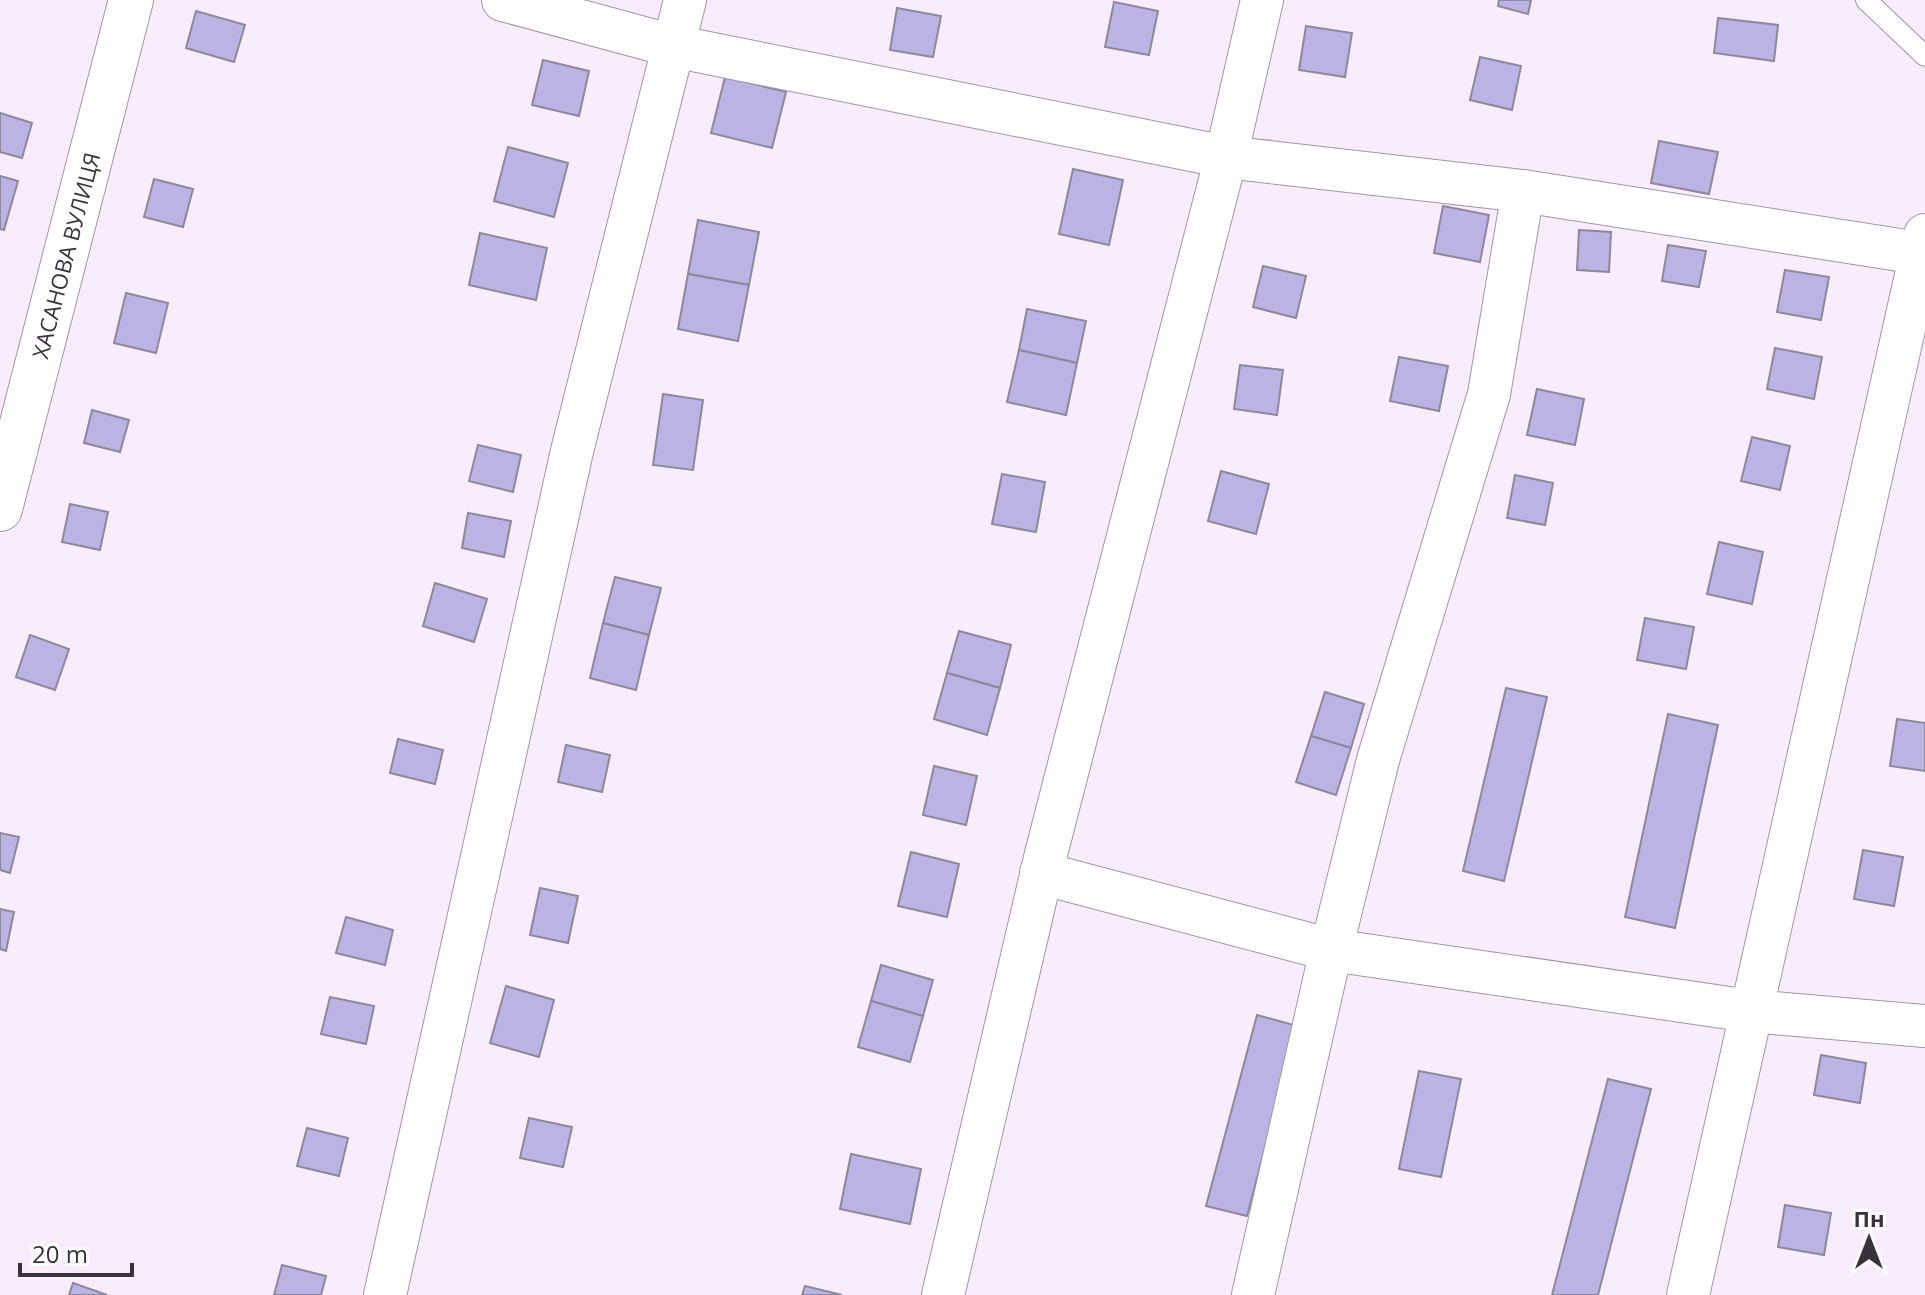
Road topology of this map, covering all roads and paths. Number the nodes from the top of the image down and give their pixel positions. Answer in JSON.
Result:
{"nodes":[{"id":1,"x":131,"y":0,"type":"edge"},
{"id":2,"x":503,"y":0,"type":"edge"},
{"id":3,"x":685,"y":0,"type":"edge"},
{"id":4,"x":1262,"y":0,"type":"edge"},
{"id":5,"x":1866,"y":0,"type":"edge"},
{"id":6,"x":673,"y":46,"type":"junction"},
{"id":7,"x":1925,"y":56,"type":"edge"},
{"id":8,"x":1226,"y":157,"type":"junction"},
{"id":9,"x":1523,"y":191,"type":"junction"},
{"id":10,"x":1924,"y":248,"type":"edge"},
{"id":11,"x":0,"y":509,"type":"edge"},
{"id":12,"x":1041,"y":873,"type":"junction"},
{"id":13,"x":1331,"y":950,"type":"junction"},
{"id":14,"x":1750,"y":1011,"type":"junction"},
{"id":15,"x":1925,"y":1026,"type":"edge"},
{"id":16,"x":385,"y":1295,"type":"edge"},
{"id":17,"x":943,"y":1295,"type":"edge"},
{"id":18,"x":1253,"y":1295,"type":"edge"},
{"id":19,"x":1688,"y":1295,"type":"edge"}],
"edges":[{"from":1,"to":11,"type":"street","name":"ХАСАНОВА ВУЛИЦЯ"},
{"from":2,"to":6,"type":"street"},
{"from":3,"to":6,"type":"street"},
{"from":4,"to":8,"type":"street"},
{"from":5,"to":7,"type":"lane"},
{"from":6,"to":8,"type":"street"},
{"from":6,"to":16,"type":"street"},
{"from":8,"to":9,"type":"street"},
{"from":8,"to":12,"type":"street"},
{"from":9,"to":10,"type":"street"},
{"from":9,"to":13,"type":"street"},
{"from":10,"to":14,"type":"street"},
{"from":12,"to":13,"type":"street"},
{"from":12,"to":17,"type":"street"},
{"from":13,"to":14,"type":"street"},
{"from":13,"to":18,"type":"street"},
{"from":14,"to":15,"type":"street"},
{"from":14,"to":19,"type":"street"}]}
